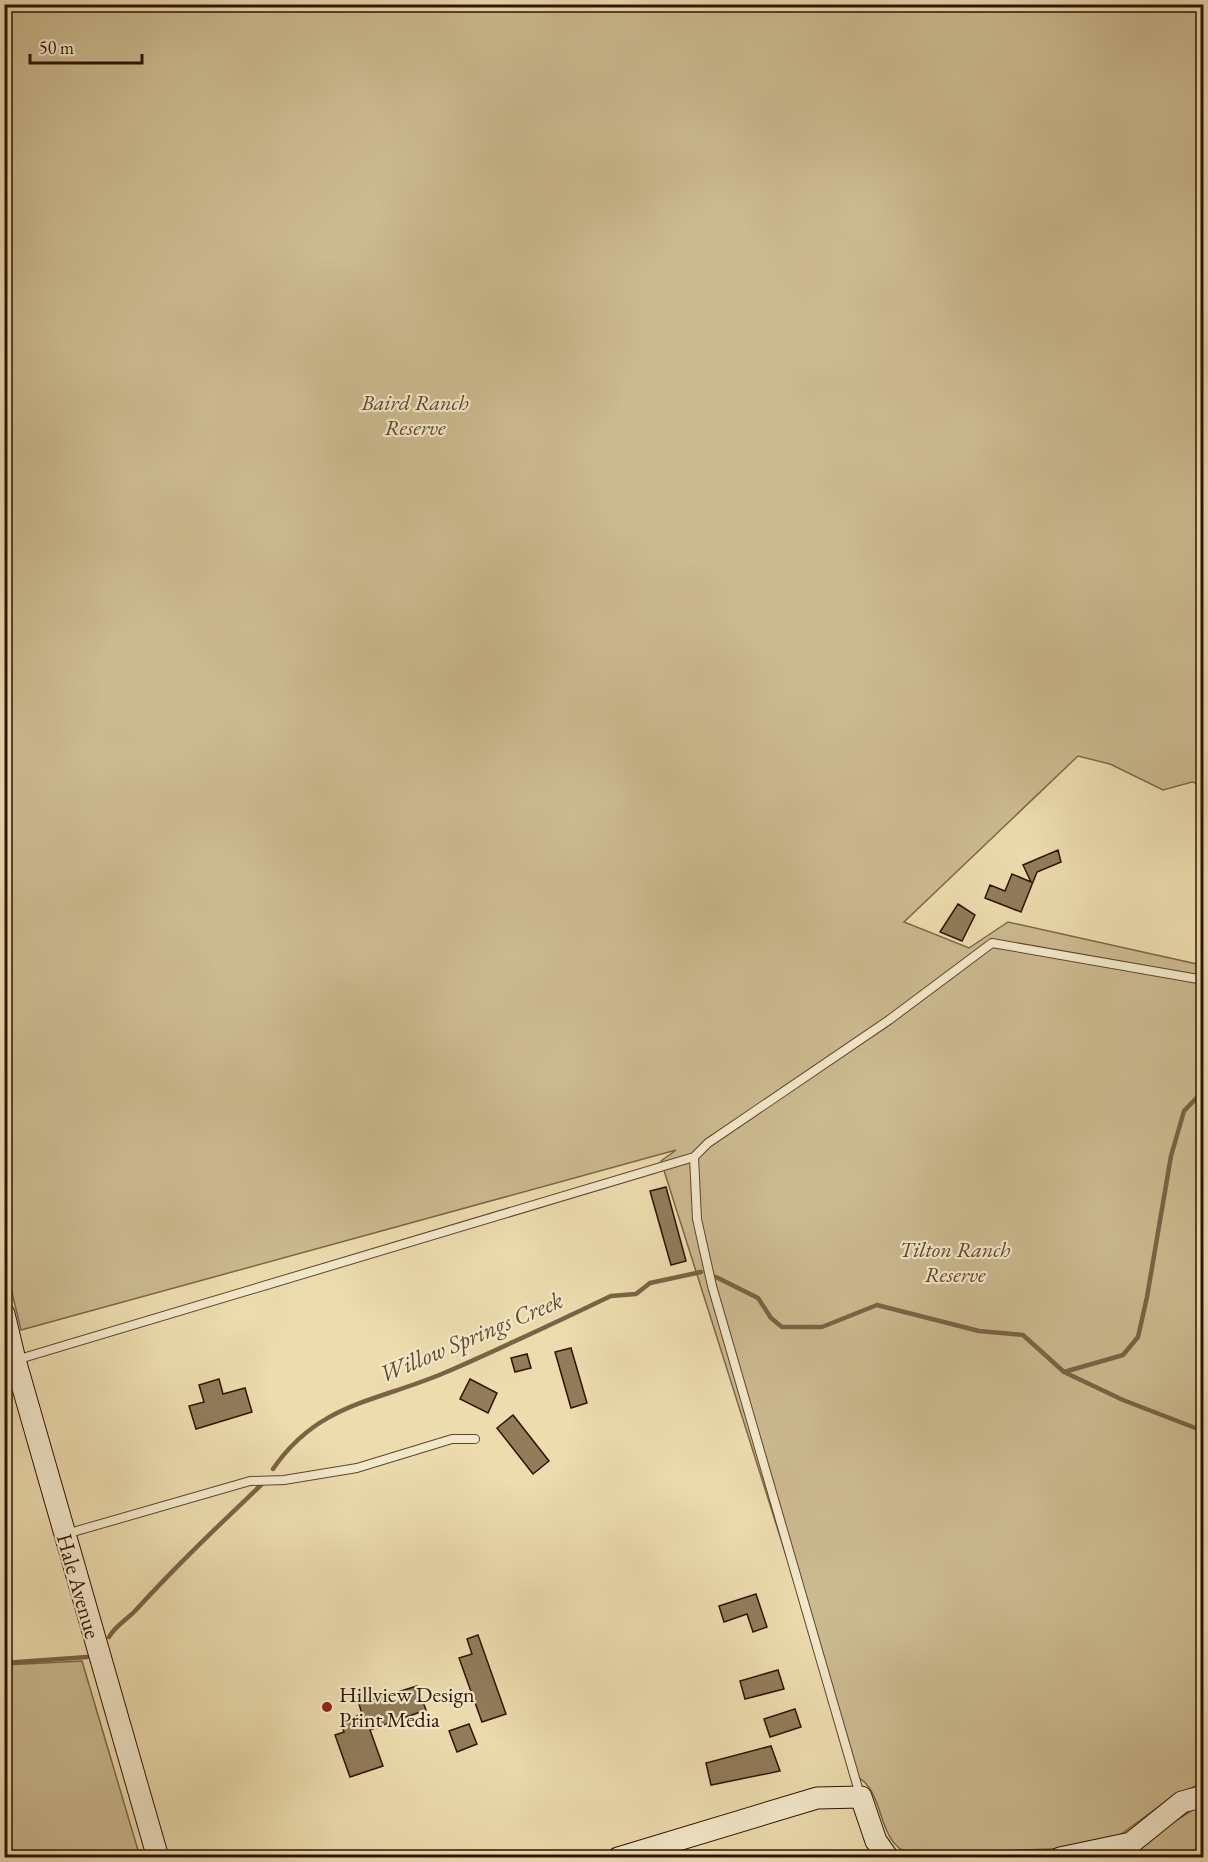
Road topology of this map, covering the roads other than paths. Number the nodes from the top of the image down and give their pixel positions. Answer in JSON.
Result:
{"nodes":[{"id":1,"x":1203,"y":980,"type":"edge"},
{"id":2,"x":694,"y":1156,"type":"junction"},
{"id":3,"x":4,"y":1314,"type":"edge"},
{"id":4,"x":15,"y":1360,"type":"junction"},
{"id":5,"x":475,"y":1438,"type":"dead end"},
{"id":6,"x":64,"y":1534,"type":"junction"},
{"id":7,"x":1203,"y":1796,"type":"edge"},
{"id":8,"x":861,"y":1797,"type":"junction"},
{"id":9,"x":158,"y":1857,"type":"edge"},
{"id":10,"x":618,"y":1857,"type":"edge"},
{"id":11,"x":888,"y":1857,"type":"edge"},
{"id":12,"x":1060,"y":1857,"type":"edge"}],
"edges":[{"from":1,"to":2,"type":"lane"},
{"from":2,"to":4,"type":"lane"},
{"from":2,"to":8,"type":"lane"},
{"from":3,"to":4,"type":"main road","name":"Hale Avenue"},
{"from":4,"to":6,"type":"main road","name":"Hale Avenue"},
{"from":5,"to":6,"type":"lane"},
{"from":6,"to":9,"type":"main road","name":"Hale Avenue"},
{"from":7,"to":12,"type":"main road"},
{"from":8,"to":10,"type":"main road"},
{"from":8,"to":11,"type":"main road"}]}
